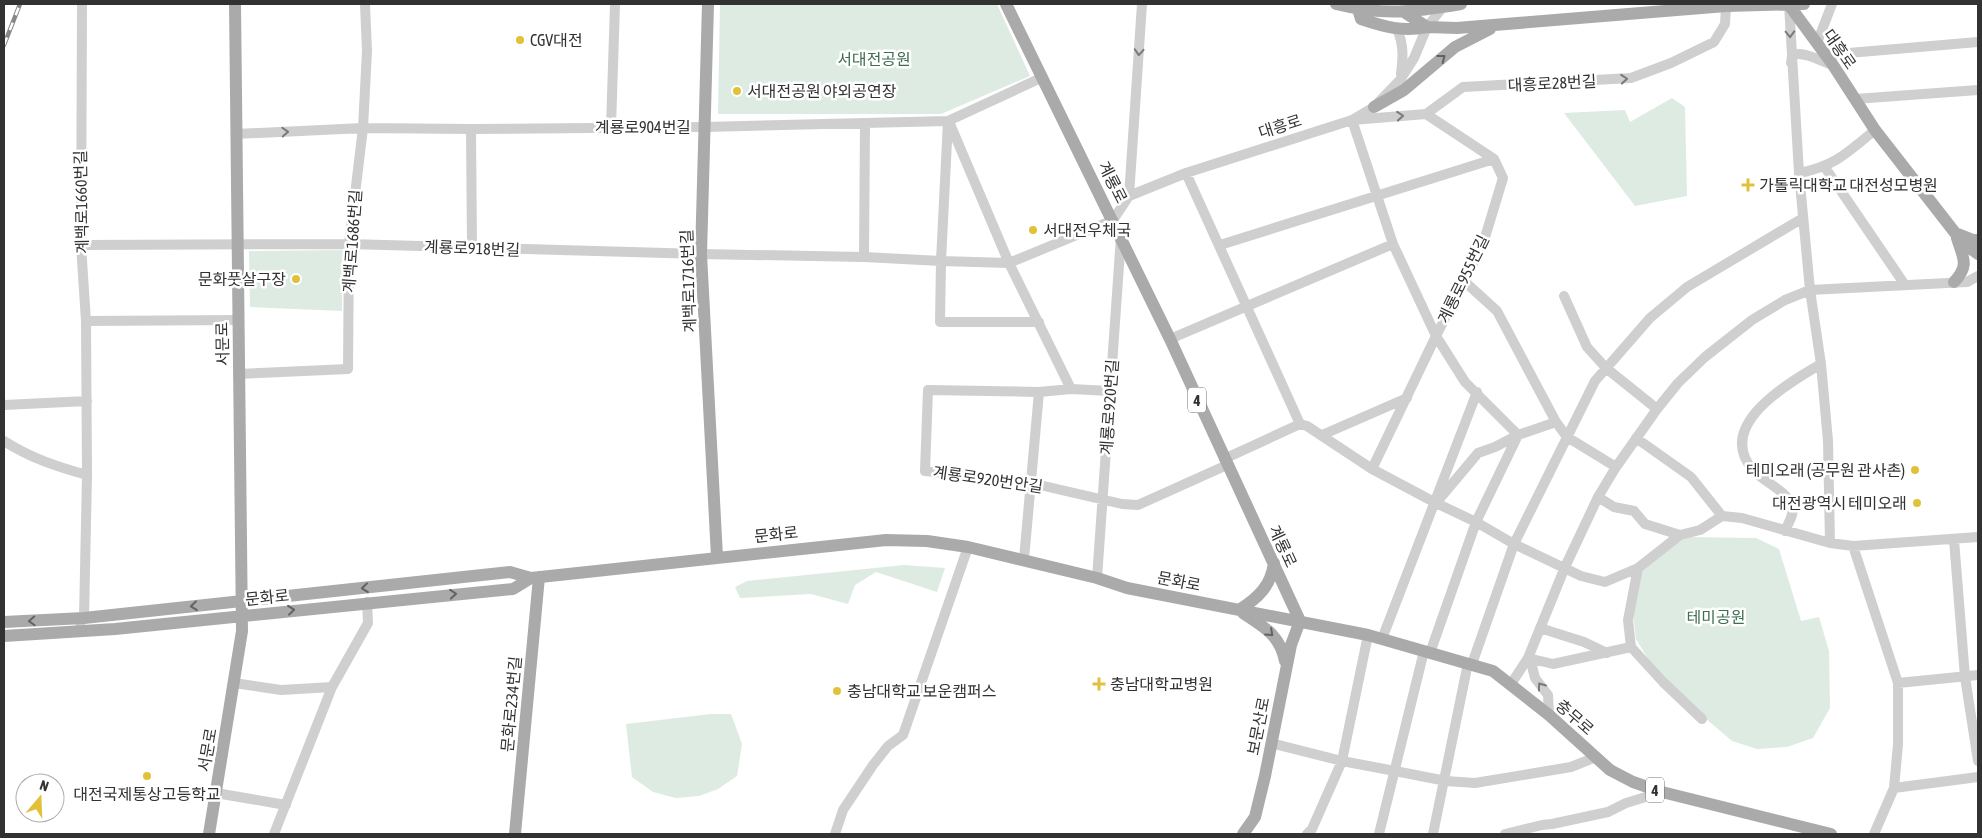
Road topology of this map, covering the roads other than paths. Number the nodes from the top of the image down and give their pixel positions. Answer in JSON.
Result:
{"nodes":[{"id":1,"x":82,"y":4,"type":"edge"},
{"id":2,"x":235,"y":4,"type":"edge"},
{"id":3,"x":365,"y":4,"type":"edge"},
{"id":4,"x":615,"y":4,"type":"edge"},
{"id":5,"x":708,"y":4,"type":"edge"},
{"id":6,"x":1006,"y":4,"type":"edge"},
{"id":7,"x":1142,"y":4,"type":"edge"},
{"id":8,"x":1336,"y":4,"type":"edge"},
{"id":9,"x":1460,"y":4,"type":"edge"},
{"id":10,"x":1789,"y":4,"type":"edge"},
{"id":11,"x":1804,"y":4,"type":"edge"},
{"id":12,"x":1832,"y":4,"type":"edge"},
{"id":13,"x":1733,"y":5,"type":"edge"},
{"id":14,"x":1443,"y":7,"type":"junction"},
{"id":15,"x":1358,"y":9,"type":"junction"},
{"id":16,"x":1404,"y":12,"type":"junction"},
{"id":17,"x":1501,"y":25,"type":"junction"},
{"id":18,"x":1427,"y":27,"type":"junction"},
{"id":19,"x":1397,"y":29,"type":"junction"},
{"id":20,"x":1978,"y":42,"type":"edge"},
{"id":21,"x":1817,"y":43,"type":"junction"},
{"id":22,"x":1829,"y":60,"type":"junction"},
{"id":23,"x":1791,"y":64,"type":"junction"},
{"id":24,"x":1041,"y":78,"type":"junction"},
{"id":25,"x":1400,"y":80,"type":"junction"},
{"id":26,"x":1978,"y":90,"type":"edge"},
{"id":27,"x":1855,"y":99,"type":"junction"},
{"id":28,"x":1374,"y":107,"type":"junction"},
{"id":29,"x":1426,"y":114,"type":"junction"},
{"id":30,"x":1352,"y":120,"type":"junction"},
{"id":31,"x":948,"y":121,"type":"junction"},
{"id":32,"x":865,"y":124,"type":"junction"},
{"id":33,"x":611,"y":127,"type":"junction"},
{"id":34,"x":705,"y":127,"type":"junction"},
{"id":35,"x":363,"y":128,"type":"junction"},
{"id":36,"x":471,"y":129,"type":"junction"},
{"id":37,"x":1875,"y":130,"type":"junction"},
{"id":38,"x":236,"y":134,"type":"junction"},
{"id":39,"x":1494,"y":159,"type":"junction"},
{"id":40,"x":1824,"y":166,"type":"junction"},
{"id":41,"x":1186,"y":173,"type":"junction"},
{"id":42,"x":1799,"y":173,"type":"junction"},
{"id":43,"x":1376,"y":195,"type":"junction"},
{"id":44,"x":1129,"y":196,"type":"junction"},
{"id":45,"x":1804,"y":218,"type":"junction"},
{"id":46,"x":1114,"y":220,"type":"junction"},
{"id":47,"x":1956,"y":233,"type":"junction"},
{"id":48,"x":1121,"y":236,"type":"junction"},
{"id":49,"x":1978,"y":240,"type":"edge"},
{"id":50,"x":237,"y":243,"type":"junction"},
{"id":51,"x":349,"y":244,"type":"junction"},
{"id":52,"x":1393,"y":244,"type":"junction"},
{"id":53,"x":81,"y":245,"type":"junction"},
{"id":54,"x":1220,"y":245,"type":"junction"},
{"id":55,"x":472,"y":248,"type":"junction"},
{"id":56,"x":701,"y":254,"type":"junction"},
{"id":57,"x":1978,"y":254,"type":"edge"},
{"id":58,"x":864,"y":256,"type":"junction"},
{"id":59,"x":941,"y":261,"type":"junction"},
{"id":60,"x":1009,"y":263,"type":"junction"},
{"id":61,"x":1978,"y":276,"type":"edge"},
{"id":62,"x":1464,"y":281,"type":"junction"},
{"id":63,"x":1954,"y":282,"type":"junction"},
{"id":64,"x":1905,"y":285,"type":"junction"},
{"id":65,"x":1810,"y":290,"type":"junction"},
{"id":66,"x":1564,"y":296,"type":"dead end"},
{"id":67,"x":1246,"y":306,"type":"junction"},
{"id":68,"x":238,"y":320,"type":"junction"},
{"id":69,"x":86,"y":321,"type":"junction"},
{"id":70,"x":1038,"y":322,"type":"junction"},
{"id":71,"x":1436,"y":336,"type":"junction"},
{"id":72,"x":1170,"y":339,"type":"junction"},
{"id":73,"x":1822,"y":364,"type":"junction"},
{"id":74,"x":1606,"y":368,"type":"junction"},
{"id":75,"x":238,"y":374,"type":"junction"},
{"id":76,"x":1071,"y":389,"type":"junction"},
{"id":77,"x":1110,"y":391,"type":"junction"},
{"id":78,"x":1039,"y":392,"type":"junction"},
{"id":79,"x":1477,"y":392,"type":"junction"},
{"id":80,"x":1407,"y":398,"type":"junction"},
{"id":81,"x":87,"y":401,"type":"junction"},
{"id":82,"x":4,"y":405,"type":"edge"},
{"id":83,"x":1657,"y":409,"type":"junction"},
{"id":84,"x":1556,"y":422,"type":"junction"},
{"id":85,"x":1300,"y":424,"type":"junction"},
{"id":86,"x":1322,"y":435,"type":"junction"},
{"id":87,"x":1518,"y":435,"type":"junction"},
{"id":88,"x":1566,"y":437,"type":"junction"},
{"id":89,"x":1636,"y":438,"type":"junction"},
{"id":90,"x":4,"y":441,"type":"edge"},
{"id":91,"x":1226,"y":462,"type":"junction"},
{"id":92,"x":1616,"y":467,"type":"junction"},
{"id":93,"x":1372,"y":469,"type":"junction"},
{"id":94,"x":87,"y":475,"type":"junction"},
{"id":95,"x":1031,"y":483,"type":"junction"},
{"id":96,"x":1598,"y":498,"type":"junction"},
{"id":97,"x":1103,"y":499,"type":"junction"},
{"id":98,"x":1436,"y":503,"type":"junction"},
{"id":99,"x":1722,"y":516,"type":"junction"},
{"id":100,"x":1476,"y":522,"type":"junction"},
{"id":101,"x":1785,"y":531,"type":"junction"},
{"id":102,"x":1680,"y":535,"type":"junction"},
{"id":103,"x":1978,"y":537,"type":"edge"},
{"id":104,"x":1954,"y":540,"type":"junction"},
{"id":105,"x":1830,"y":543,"type":"junction"},
{"id":106,"x":1514,"y":544,"type":"junction"},
{"id":107,"x":1852,"y":546,"type":"junction"},
{"id":108,"x":968,"y":547,"type":"junction"},
{"id":109,"x":717,"y":557,"type":"junction"},
{"id":110,"x":1024,"y":559,"type":"junction"},
{"id":111,"x":1274,"y":563,"type":"junction"},
{"id":112,"x":1565,"y":567,"type":"junction"},
{"id":113,"x":1638,"y":568,"type":"junction"},
{"id":114,"x":535,"y":578,"type":"junction"},
{"id":115,"x":1097,"y":578,"type":"junction"},
{"id":116,"x":243,"y":601,"type":"junction"},
{"id":117,"x":367,"y":602,"type":"junction"},
{"id":118,"x":1239,"y":610,"type":"junction"},
{"id":119,"x":242,"y":616,"type":"junction"},
{"id":120,"x":84,"y":618,"type":"junction"},
{"id":121,"x":1300,"y":621,"type":"junction"},
{"id":122,"x":4,"y":622,"type":"edge"},
{"id":123,"x":1540,"y":628,"type":"junction"},
{"id":124,"x":74,"y":632,"type":"junction"},
{"id":125,"x":1368,"y":635,"type":"junction"},
{"id":126,"x":4,"y":636,"type":"edge"},
{"id":127,"x":1382,"y":639,"type":"junction"},
{"id":128,"x":1631,"y":647,"type":"junction"},
{"id":129,"x":1427,"y":652,"type":"junction"},
{"id":130,"x":1607,"y":653,"type":"junction"},
{"id":131,"x":1528,"y":658,"type":"junction"},
{"id":132,"x":1470,"y":664,"type":"junction"},
{"id":133,"x":1286,"y":667,"type":"junction"},
{"id":134,"x":1978,"y":675,"type":"edge"},
{"id":135,"x":1965,"y":677,"type":"junction"},
{"id":136,"x":234,"y":683,"type":"junction"},
{"id":137,"x":1898,"y":683,"type":"junction"},
{"id":138,"x":1511,"y":684,"type":"junction"},
{"id":139,"x":332,"y":687,"type":"junction"},
{"id":140,"x":1549,"y":715,"type":"junction"},
{"id":141,"x":1702,"y":719,"type":"dead end"},
{"id":142,"x":1271,"y":743,"type":"junction"},
{"id":143,"x":1596,"y":757,"type":"junction"},
{"id":144,"x":1342,"y":761,"type":"junction"},
{"id":145,"x":1978,"y":761,"type":"edge"},
{"id":146,"x":1394,"y":771,"type":"junction"},
{"id":147,"x":1978,"y":778,"type":"edge"},
{"id":148,"x":1446,"y":781,"type":"junction"},
{"id":149,"x":1894,"y":788,"type":"junction"},
{"id":150,"x":1662,"y":792,"type":"junction"},
{"id":151,"x":216,"y":793,"type":"junction"},
{"id":152,"x":286,"y":805,"type":"junction"},
{"id":153,"x":1552,"y":829,"type":"edge"},
{"id":154,"x":209,"y":834,"type":"edge"},
{"id":155,"x":274,"y":834,"type":"edge"},
{"id":156,"x":515,"y":834,"type":"edge"},
{"id":157,"x":835,"y":834,"type":"edge"},
{"id":158,"x":1243,"y":834,"type":"edge"},
{"id":159,"x":1307,"y":834,"type":"edge"},
{"id":160,"x":1379,"y":834,"type":"edge"},
{"id":161,"x":1434,"y":834,"type":"edge"},
{"id":162,"x":1505,"y":834,"type":"edge"},
{"id":163,"x":1831,"y":834,"type":"edge"},
{"id":164,"x":1874,"y":834,"type":"edge"}],
"edges":[{"from":1,"to":53,"type":"street","name":"계백로1660번길"},
{"from":2,"to":38,"type":"main road","name":"서문로"},
{"from":3,"to":35,"type":"street","name":"계백로1686번길"},
{"from":4,"to":33,"type":"street"},
{"from":5,"to":34,"type":"main road","name":"계백로1716번길"},
{"from":6,"to":24,"type":"main road","name":"계룡로","number":"4"},
{"from":7,"to":44,"type":"street","one_way":true},
{"from":8,"to":15,"type":"main road"},
{"from":9,"to":14,"type":"main road"},
{"from":10,"to":11,"type":"main road"},
{"from":10,"to":13,"type":"main road"},
{"from":10,"to":21,"type":"main road","name":"대흥로"},
{"from":10,"to":23,"type":"street","one_way":true},
{"from":12,"to":21,"type":"street"},
{"from":13,"to":17,"type":"main road"},
{"from":29,"to":13,"type":"street","name":"대흥로28번길","one_way":true},
{"from":14,"to":16,"type":"main road"},
{"from":14,"to":18,"type":"street","name":"대흥로"},
{"from":15,"to":16,"type":"main road"},
{"from":15,"to":19,"type":"main road"},
{"from":16,"to":18,"type":"main road"},
{"from":17,"to":18,"type":"main road"},
{"from":28,"to":17,"type":"main road","one_way":true},
{"from":18,"to":19,"type":"main road"},
{"from":18,"to":25,"type":"street","name":"대흥로"},
{"from":19,"to":25,"type":"street"},
{"from":20,"to":22,"type":"street"},
{"from":21,"to":22,"type":"main road","name":"대흥로"},
{"from":22,"to":23,"type":"street"},
{"from":22,"to":27,"type":"main road","name":"대흥로"},
{"from":23,"to":42,"type":"street"},
{"from":24,"to":31,"type":"street","name":"계룡로904번길"},
{"from":24,"to":46,"type":"main road","name":"계룡로","number":"4"},
{"from":25,"to":28,"type":"street","name":"대흥로"},
{"from":26,"to":27,"type":"street"},
{"from":27,"to":37,"type":"main road","name":"대흥로"},
{"from":28,"to":30,"type":"street","name":"대흥로"},
{"from":30,"to":29,"type":"street","one_way":true},
{"from":29,"to":39,"type":"street"},
{"from":30,"to":41,"type":"street","name":"대흥로"},
{"from":30,"to":43,"type":"street"},
{"from":31,"to":32,"type":"street","name":"계룡로904번길"},
{"from":31,"to":59,"type":"street"},
{"from":31,"to":60,"type":"street"},
{"from":32,"to":34,"type":"street","name":"계룡로904번길"},
{"from":32,"to":58,"type":"street"},
{"from":33,"to":34,"type":"street","name":"계룡로904번길"},
{"from":33,"to":36,"type":"street","name":"계룡로904번길"},
{"from":34,"to":56,"type":"main road","name":"계백로1716번길"},
{"from":35,"to":36,"type":"street","name":"계룡로904번길"},
{"from":38,"to":35,"type":"street","name":"계룡로904번길","one_way":true},
{"from":35,"to":51,"type":"street","name":"계백로1686번길"},
{"from":36,"to":55,"type":"street"},
{"from":37,"to":40,"type":"street"},
{"from":37,"to":47,"type":"main road","name":"대흥로"},
{"from":38,"to":50,"type":"main road","name":"서문로"},
{"from":39,"to":43,"type":"street"},
{"from":39,"to":62,"type":"street","name":"계룡로955번길"},
{"from":40,"to":42,"type":"street"},
{"from":40,"to":64,"type":"street"},
{"from":41,"to":44,"type":"street","name":"대흥로"},
{"from":41,"to":54,"type":"street"},
{"from":42,"to":45,"type":"street"},
{"from":43,"to":52,"type":"street"},
{"from":43,"to":54,"type":"street"},
{"from":44,"to":46,"type":"street"},
{"from":45,"to":65,"type":"street"},
{"from":45,"to":74,"type":"street"},
{"from":46,"to":48,"type":"main road","name":"계룡로","number":"4"},
{"from":46,"to":60,"type":"street","name":"계룡로918번길"},
{"from":47,"to":49,"type":"main road"},
{"from":47,"to":57,"type":"main road","name":"대흥로"},
{"from":47,"to":63,"type":"main road"},
{"from":48,"to":72,"type":"main road","name":"계룡로","number":"4"},
{"from":48,"to":77,"type":"street","name":"계룡로920번길"},
{"from":50,"to":51,"type":"street","name":"계룡로918번길"},
{"from":50,"to":53,"type":"street","name":"계룡로918번길"},
{"from":50,"to":68,"type":"main road","name":"서문로"},
{"from":51,"to":55,"type":"street","name":"계룡로918번길"},
{"from":51,"to":75,"type":"street","name":"계백로1686번길"},
{"from":52,"to":67,"type":"street"},
{"from":52,"to":71,"type":"street"},
{"from":53,"to":69,"type":"street","name":"계백로1660번길"},
{"from":54,"to":67,"type":"street"},
{"from":55,"to":56,"type":"street","name":"계룡로918번길"},
{"from":56,"to":58,"type":"street","name":"계룡로918번길"},
{"from":56,"to":109,"type":"main road","name":"계백로1716번길"},
{"from":58,"to":59,"type":"street","name":"계룡로918번길"},
{"from":59,"to":60,"type":"street","name":"계룡로918번길"},
{"from":59,"to":70,"type":"street"},
{"from":60,"to":70,"type":"street"},
{"from":61,"to":63,"type":"street"},
{"from":62,"to":71,"type":"street","name":"계룡로955번길"},
{"from":62,"to":84,"type":"street"},
{"from":63,"to":64,"type":"street"},
{"from":64,"to":65,"type":"street"},
{"from":65,"to":73,"type":"street"},
{"from":65,"to":83,"type":"street"},
{"from":66,"to":74,"type":"street"},
{"from":67,"to":72,"type":"street"},
{"from":67,"to":85,"type":"street"},
{"from":68,"to":69,"type":"street"},
{"from":68,"to":75,"type":"main road","name":"서문로"},
{"from":69,"to":81,"type":"street","name":"계백로1660번길"},
{"from":70,"to":76,"type":"street"},
{"from":71,"to":79,"type":"street"},
{"from":71,"to":80,"type":"street","name":"계룡로955번길"},
{"from":72,"to":91,"type":"main road","name":"계룡로","number":"4"},
{"from":73,"to":101,"type":"street"},
{"from":73,"to":105,"type":"street"},
{"from":74,"to":83,"type":"street"},
{"from":74,"to":88,"type":"street"},
{"from":75,"to":116,"type":"main road","name":"서문로"},
{"from":76,"to":77,"type":"street","name":"계룡로920번안길"},
{"from":76,"to":78,"type":"street","name":"계룡로920번안길"},
{"from":77,"to":97,"type":"street","name":"계룡로920번길"},
{"from":78,"to":95,"type":"street"},
{"from":78,"to":95,"type":"street","name":"계룡로920번안길"},
{"from":79,"to":87,"type":"street"},
{"from":79,"to":98,"type":"street"},
{"from":80,"to":86,"type":"street"},
{"from":80,"to":93,"type":"street","name":"계룡로955번길"},
{"from":81,"to":82,"type":"street"},
{"from":81,"to":94,"type":"street","name":"계백로1660번길"},
{"from":83,"to":89,"type":"street"},
{"from":84,"to":87,"type":"street"},
{"from":84,"to":88,"type":"street"},
{"from":85,"to":86,"type":"street"},
{"from":85,"to":91,"type":"street"},
{"from":86,"to":93,"type":"street"},
{"from":87,"to":98,"type":"street"},
{"from":87,"to":100,"type":"street"},
{"from":88,"to":92,"type":"street"},
{"from":88,"to":106,"type":"street"},
{"from":89,"to":92,"type":"street"},
{"from":89,"to":99,"type":"street"},
{"from":90,"to":94,"type":"street"},
{"from":91,"to":97,"type":"street","name":"계룡로920번안길"},
{"from":91,"to":111,"type":"main road","name":"계룡로","number":"4"},
{"from":92,"to":96,"type":"street"},
{"from":93,"to":98,"type":"street"},
{"from":94,"to":120,"type":"street","name":"계백로1660번길"},
{"from":95,"to":97,"type":"street","name":"계룡로920번안길"},
{"from":95,"to":110,"type":"street"},
{"from":96,"to":102,"type":"street"},
{"from":96,"to":112,"type":"street"},
{"from":97,"to":115,"type":"street","name":"계룡로920번길"},
{"from":98,"to":100,"type":"street"},
{"from":98,"to":127,"type":"street"},
{"from":99,"to":101,"type":"street"},
{"from":99,"to":102,"type":"street"},
{"from":100,"to":106,"type":"street"},
{"from":100,"to":129,"type":"street"},
{"from":101,"to":105,"type":"street"},
{"from":102,"to":113,"type":"street"},
{"from":103,"to":104,"type":"street"},
{"from":104,"to":107,"type":"street"},
{"from":104,"to":135,"type":"street"},
{"from":105,"to":107,"type":"street"},
{"from":106,"to":112,"type":"street"},
{"from":106,"to":132,"type":"street"},
{"from":107,"to":137,"type":"street"},
{"from":108,"to":109,"type":"main road","name":"문화로"},
{"from":108,"to":110,"type":"main road","name":"문화로"},
{"from":108,"to":157,"type":"street"},
{"from":109,"to":114,"type":"main road","name":"문화로"},
{"from":110,"to":115,"type":"main road","name":"문화로"},
{"from":111,"to":118,"type":"main road"},
{"from":111,"to":121,"type":"main road","name":"계룡로","number":"4"},
{"from":112,"to":113,"type":"street"},
{"from":112,"to":123,"type":"street"},
{"from":113,"to":128,"type":"street"},
{"from":114,"to":116,"type":"main road","name":"문화로","one_way":true},
{"from":117,"to":114,"type":"main road","name":"문화로","one_way":true},
{"from":114,"to":156,"type":"main road","name":"문화로234번길"},
{"from":115,"to":118,"type":"main road","name":"문화로"},
{"from":116,"to":119,"type":"main road","name":"서문로"},
{"from":116,"to":120,"type":"main road","name":"문화로","one_way":true},
{"from":119,"to":117,"type":"main road","name":"문화로","one_way":true},
{"from":117,"to":139,"type":"street"},
{"from":118,"to":121,"type":"main road","name":"문화로"},
{"from":118,"to":133,"type":"main road","one_way":true},
{"from":119,"to":124,"type":"main road","name":"문화로"},
{"from":119,"to":136,"type":"main road","name":"서문로"},
{"from":120,"to":122,"type":"main road","name":"문화로","one_way":true},
{"from":120,"to":124,"type":"street"},
{"from":121,"to":125,"type":"main road","name":"충무로","number":"4"},
{"from":121,"to":133,"type":"main road","name":"보문산로"},
{"from":123,"to":130,"type":"street"},
{"from":123,"to":131,"type":"street"},
{"from":124,"to":126,"type":"main road","name":"문화로"},
{"from":125,"to":127,"type":"main road","name":"충무로","number":"4"},
{"from":125,"to":144,"type":"street"},
{"from":127,"to":129,"type":"main road","name":"충무로","number":"4"},
{"from":128,"to":130,"type":"street"},
{"from":128,"to":141,"type":"street"},
{"from":129,"to":132,"type":"main road","name":"충무로","number":"4"},
{"from":129,"to":146,"type":"street"},
{"from":130,"to":131,"type":"street"},
{"from":131,"to":138,"type":"street"},
{"from":140,"to":131,"type":"street","one_way":true},
{"from":132,"to":138,"type":"main road","name":"충무로","number":"4"},
{"from":132,"to":148,"type":"street"},
{"from":133,"to":142,"type":"main road","name":"보문산로"},
{"from":134,"to":135,"type":"street"},
{"from":135,"to":137,"type":"street"},
{"from":135,"to":145,"type":"street"},
{"from":136,"to":139,"type":"street"},
{"from":136,"to":151,"type":"main road","name":"서문로"},
{"from":137,"to":149,"type":"street"},
{"from":138,"to":140,"type":"main road","name":"충무로","number":"4"},
{"from":139,"to":152,"type":"street"},
{"from":140,"to":143,"type":"main road","name":"충무로","number":"4"},
{"from":142,"to":144,"type":"street"},
{"from":142,"to":158,"type":"main road","name":"보문산로"},
{"from":143,"to":148,"type":"street"},
{"from":143,"to":150,"type":"main road","name":"충무로","number":"4"},
{"from":144,"to":146,"type":"street"},
{"from":144,"to":159,"type":"street"},
{"from":146,"to":148,"type":"street"},
{"from":146,"to":160,"type":"street"},
{"from":147,"to":149,"type":"street"},
{"from":148,"to":161,"type":"street"},
{"from":149,"to":164,"type":"street"},
{"from":150,"to":153,"type":"street"},
{"from":150,"to":163,"type":"main road","name":"충무로","number":"4"},
{"from":151,"to":152,"type":"street","name":"서문로"},
{"from":151,"to":154,"type":"main road","name":"서문로"},
{"from":152,"to":155,"type":"street"},
{"from":153,"to":162,"type":"street"}]}
